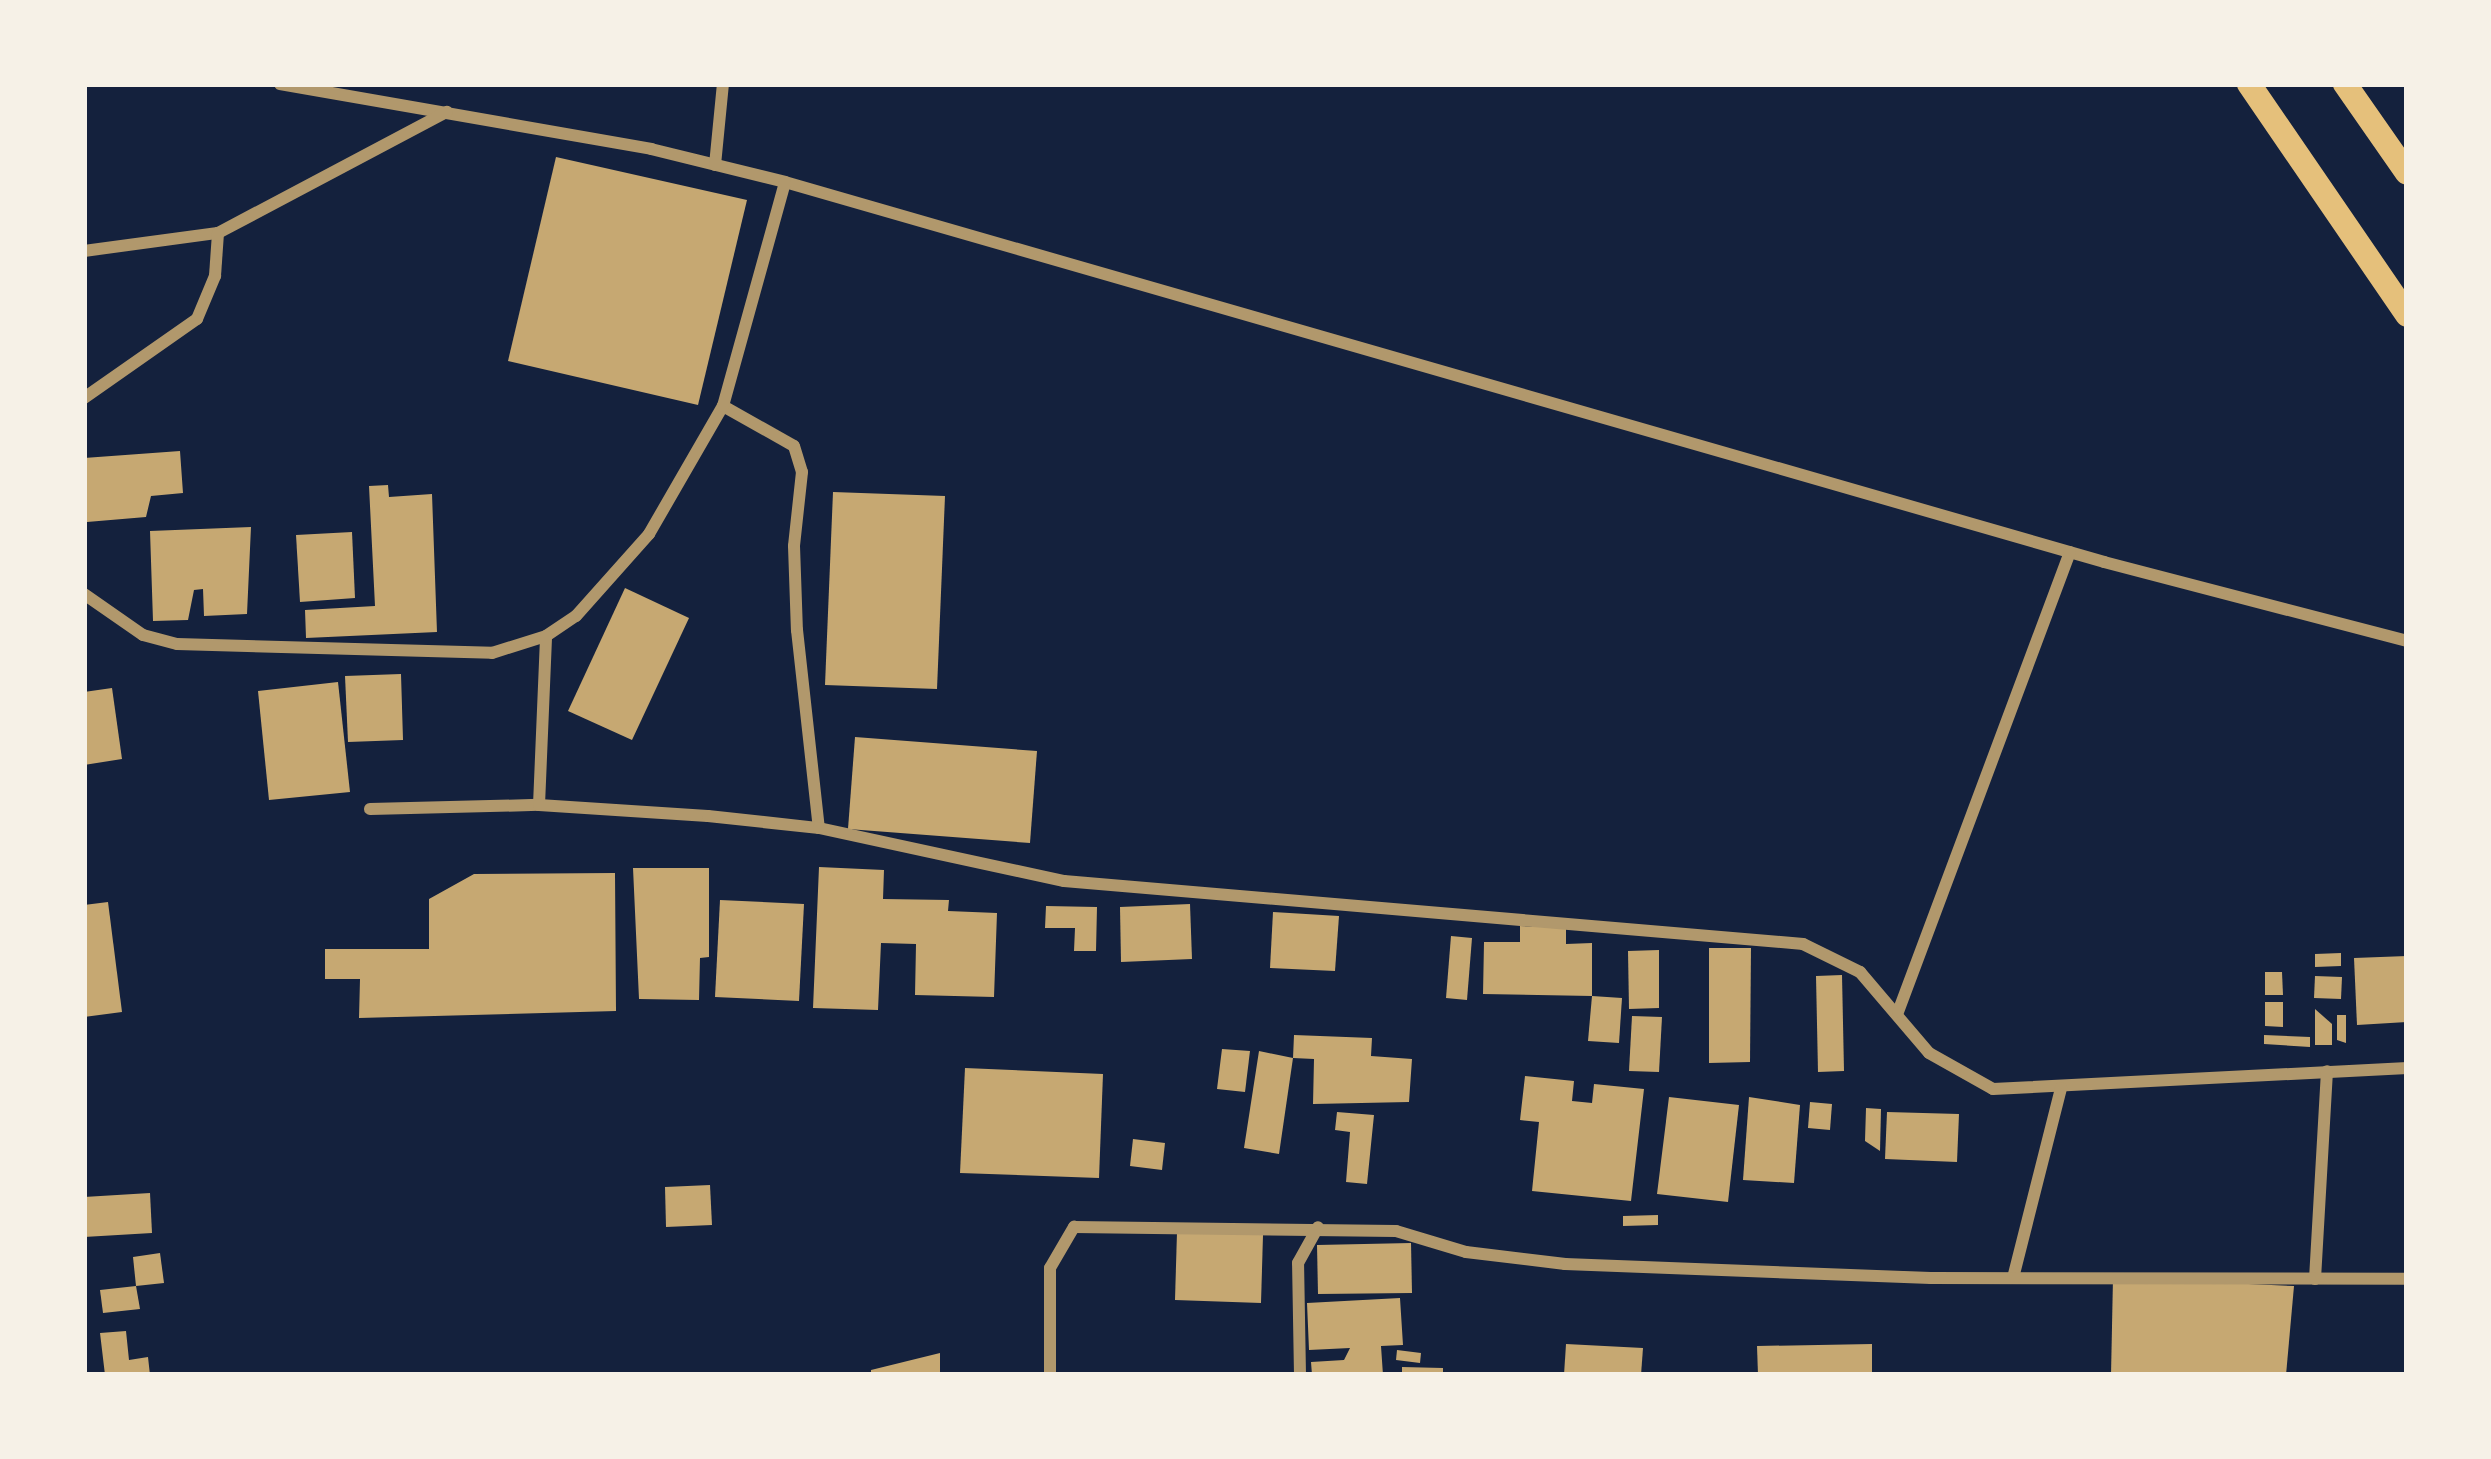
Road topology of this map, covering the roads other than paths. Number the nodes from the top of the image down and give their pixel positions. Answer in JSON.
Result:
{"nodes":[{"id":1,"x":280,"y":84,"type":"edge"},
{"id":2,"x":723,"y":84,"type":"edge"},
{"id":3,"x":2248,"y":84,"type":"edge"},
{"id":4,"x":2345,"y":84,"type":"edge"},
{"id":5,"x":448,"y":111,"type":"junction"},
{"id":6,"x":715,"y":165,"type":"junction"},
{"id":7,"x":2407,"y":173,"type":"edge"},
{"id":8,"x":785,"y":182,"type":"junction"},
{"id":9,"x":218,"y":233,"type":"junction"},
{"id":10,"x":84,"y":251,"type":"edge"},
{"id":11,"x":2407,"y":315,"type":"edge"},
{"id":12,"x":84,"y":398,"type":"edge"},
{"id":13,"x":723,"y":406,"type":"junction"},
{"id":14,"x":2070,"y":552,"type":"junction"},
{"id":15,"x":84,"y":593,"type":"edge"},
{"id":16,"x":546,"y":636,"type":"junction"},
{"id":17,"x":2407,"y":640,"type":"edge"},
{"id":18,"x":539,"y":805,"type":"junction"},
{"id":19,"x":370,"y":809,"type":"dead end"},
{"id":20,"x":819,"y":828,"type":"junction"},
{"id":21,"x":1898,"y":1012,"type":"junction"},
{"id":22,"x":2407,"y":1068,"type":"edge"},
{"id":23,"x":2326,"y":1071,"type":"junction"},
{"id":24,"x":2061,"y":1088,"type":"junction"},
{"id":25,"x":1318,"y":1227,"type":"junction"},
{"id":26,"x":2013,"y":1278,"type":"junction"},
{"id":27,"x":2315,"y":1279,"type":"junction"},
{"id":28,"x":2407,"y":1279,"type":"edge"},
{"id":29,"x":1050,"y":1375,"type":"edge"},
{"id":30,"x":1300,"y":1375,"type":"edge"}],
"edges":[{"from":1,"to":5,"type":"street"},
{"from":2,"to":6,"type":"street"},
{"from":3,"to":11,"type":"main road"},
{"from":4,"to":7,"type":"main road"},
{"from":5,"to":6,"type":"street"},
{"from":5,"to":9,"type":"street"},
{"from":6,"to":8,"type":"street"},
{"from":8,"to":13,"type":"street"},
{"from":8,"to":14,"type":"street"},
{"from":9,"to":10,"type":"street"},
{"from":9,"to":12,"type":"street"},
{"from":13,"to":16,"type":"street"},
{"from":13,"to":20,"type":"street"},
{"from":14,"to":17,"type":"street"},
{"from":14,"to":21,"type":"street"},
{"from":15,"to":16,"type":"street"},
{"from":16,"to":18,"type":"street"},
{"from":18,"to":19,"type":"street"},
{"from":18,"to":20,"type":"street"},
{"from":20,"to":21,"type":"street"},
{"from":21,"to":24,"type":"street"},
{"from":22,"to":23,"type":"street"},
{"from":23,"to":24,"type":"street"},
{"from":23,"to":27,"type":"street"},
{"from":24,"to":26,"type":"street"},
{"from":25,"to":26,"type":"street"},
{"from":25,"to":29,"type":"street"},
{"from":25,"to":30,"type":"street"},
{"from":26,"to":27,"type":"street"},
{"from":27,"to":28,"type":"street"}]}
